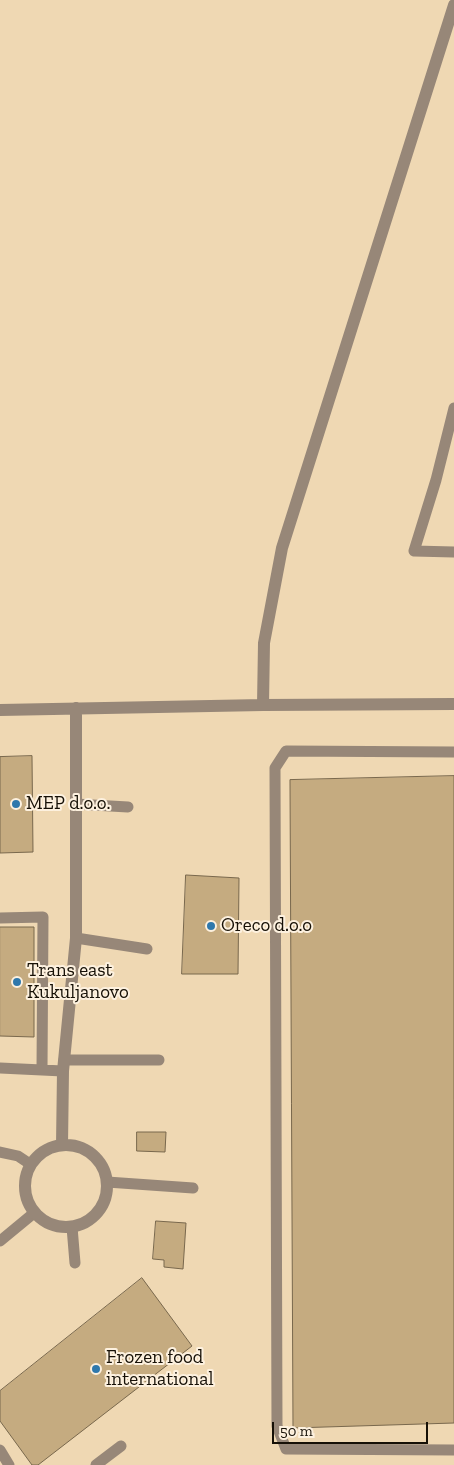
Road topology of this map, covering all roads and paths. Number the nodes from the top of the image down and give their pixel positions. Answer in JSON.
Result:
{"nodes":[{"id":1,"x":454,"y":5,"type":"edge"},
{"id":2,"x":454,"y":408,"type":"edge"},
{"id":3,"x":454,"y":552,"type":"edge"},
{"id":4,"x":454,"y":704,"type":"edge"},
{"id":5,"x":263,"y":705,"type":"junction"},
{"id":6,"x":76,"y":708,"type":"junction"},
{"id":7,"x":0,"y":710,"type":"edge"},
{"id":8,"x":454,"y":752,"type":"edge"},
{"id":9,"x":75,"y":804,"type":"junction"},
{"id":10,"x":128,"y":807,"type":"dead end"},
{"id":11,"x":0,"y":918,"type":"edge"},
{"id":12,"x":76,"y":938,"type":"junction"},
{"id":13,"x":147,"y":949,"type":"dead end"},
{"id":14,"x":159,"y":1060,"type":"dead end"},
{"id":15,"x":64,"y":1065,"type":"junction"},
{"id":16,"x":0,"y":1068,"type":"edge"},
{"id":17,"x":42,"y":1070,"type":"junction"},
{"id":18,"x":62,"y":1145,"type":"junction"},
{"id":19,"x":0,"y":1152,"type":"edge"},
{"id":20,"x":30,"y":1164,"type":"junction"},
{"id":21,"x":107,"y":1182,"type":"junction"},
{"id":22,"x":193,"y":1188,"type":"dead end"},
{"id":23,"x":34,"y":1213,"type":"junction"},
{"id":24,"x":72,"y":1227,"type":"junction"},
{"id":25,"x":0,"y":1241,"type":"edge"},
{"id":26,"x":75,"y":1263,"type":"dead end"},
{"id":27,"x":121,"y":1446,"type":"dead end"},
{"id":28,"x":0,"y":1450,"type":"edge"},
{"id":29,"x":454,"y":1450,"type":"edge"},
{"id":30,"x":9,"y":1465,"type":"edge"},
{"id":31,"x":96,"y":1465,"type":"edge"}],
"edges":[{"from":1,"to":5,"type":"street"},
{"from":2,"to":3,"type":"lane"},
{"from":4,"to":5,"type":"street"},
{"from":5,"to":6,"type":"street"},
{"from":6,"to":7,"type":"street"},
{"from":6,"to":9,"type":"street"},
{"from":8,"to":29,"type":"lane"},
{"from":9,"to":10,"type":"lane"},
{"from":9,"to":12,"type":"street"},
{"from":11,"to":17,"type":"lane"},
{"from":12,"to":13,"type":"lane"},
{"from":12,"to":15,"type":"street"},
{"from":14,"to":15,"type":"lane"},
{"from":15,"to":17,"type":"lane"},
{"from":15,"to":18,"type":"street"},
{"from":16,"to":17,"type":"lane"},
{"from":18,"to":20,"type":"street"},
{"from":18,"to":21,"type":"street"},
{"from":19,"to":20,"type":"lane"},
{"from":20,"to":23,"type":"street"},
{"from":21,"to":22,"type":"lane"},
{"from":21,"to":24,"type":"street"},
{"from":23,"to":24,"type":"street"},
{"from":23,"to":25,"type":"lane"},
{"from":24,"to":26,"type":"lane"},
{"from":27,"to":31,"type":"lane"},
{"from":28,"to":30,"type":"lane"}]}
